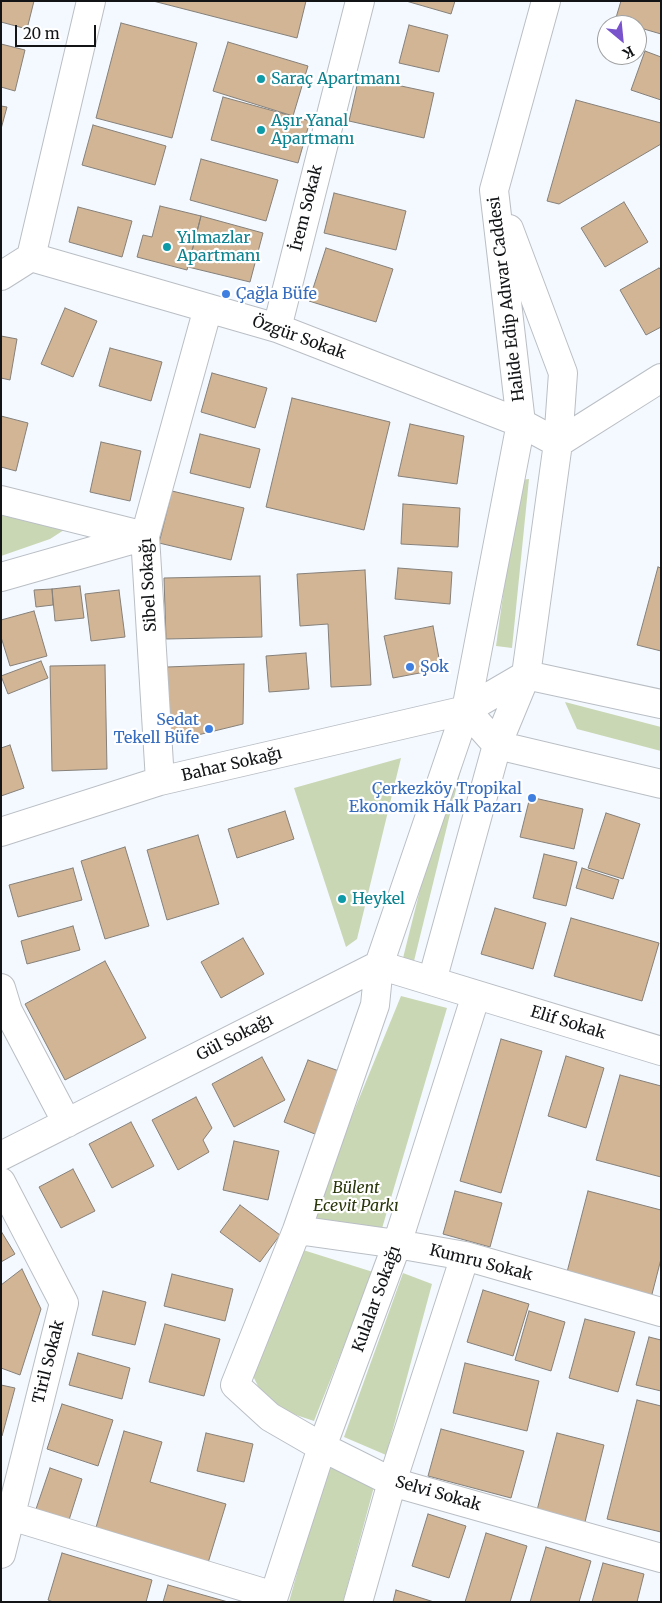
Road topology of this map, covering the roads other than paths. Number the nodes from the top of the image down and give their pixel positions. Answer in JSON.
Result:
{"nodes":[{"id":1,"x":91,"y":1,"type":"edge"},
{"id":2,"x":360,"y":1,"type":"edge"},
{"id":3,"x":546,"y":1,"type":"edge"},
{"id":4,"x":494,"y":190,"type":"junction"},
{"id":5,"x":31,"y":257,"type":"junction"},
{"id":6,"x":1,"y":276,"type":"edge"},
{"id":7,"x":208,"y":308,"type":"junction"},
{"id":8,"x":277,"y":328,"type":"junction"},
{"id":9,"x":661,"y":378,"type":"edge"},
{"id":10,"x":521,"y":423,"type":"junction"},
{"id":11,"x":558,"y":443,"type":"junction"},
{"id":12,"x":1,"y":500,"type":"edge"},
{"id":13,"x":146,"y":536,"type":"junction"},
{"id":14,"x":1,"y":577,"type":"edge"},
{"id":15,"x":526,"y":675,"type":"junction"},
{"id":16,"x":661,"y":704,"type":"edge"},
{"id":17,"x":466,"y":710,"type":"junction"},
{"id":18,"x":497,"y":745,"type":"junction"},
{"id":19,"x":160,"y":781,"type":"junction"},
{"id":20,"x":661,"y":784,"type":"edge"},
{"id":21,"x":1,"y":832,"type":"edge"},
{"id":22,"x":380,"y":966,"type":"junction"},
{"id":23,"x":432,"y":981,"type":"junction"},
{"id":24,"x":1,"y":988,"type":"edge"},
{"id":25,"x":476,"y":995,"type":"junction"},
{"id":26,"x":661,"y":1051,"type":"edge"},
{"id":27,"x":67,"y":1122,"type":"junction"},
{"id":28,"x":1,"y":1156,"type":"edge"},
{"id":29,"x":1,"y":1182,"type":"edge"},
{"id":30,"x":297,"y":1230,"type":"junction"},
{"id":31,"x":397,"y":1244,"type":"junction"},
{"id":32,"x":464,"y":1256,"type":"junction"},
{"id":33,"x":661,"y":1312,"type":"edge"},
{"id":34,"x":235,"y":1385,"type":"joint"},
{"id":35,"x":322,"y":1447,"type":"junction"},
{"id":36,"x":392,"y":1482,"type":"junction"},
{"id":37,"x":11,"y":1516,"type":"junction"},
{"id":38,"x":1,"y":1554,"type":"edge"},
{"id":39,"x":661,"y":1558,"type":"edge"},
{"id":40,"x":273,"y":1599,"type":"edge"},
{"id":41,"x":358,"y":1602,"type":"edge"}],
"edges":[{"from":1,"to":5,"type":"street"},
{"from":2,"to":8,"type":"street","name":"İrem Sokak"},
{"from":3,"to":4,"type":"street","name":"Halide Edip Adıvar Caddesi"},
{"from":4,"to":10,"type":"street","name":"Halide Edip Adıvar Caddesi"},
{"from":4,"to":11,"type":"street"},
{"from":5,"to":6,"type":"street"},
{"from":5,"to":7,"type":"street","name":"Özgür Sokak"},
{"from":7,"to":8,"type":"street","name":"Özgür Sokak"},
{"from":7,"to":13,"type":"street","name":"Sibel Sokağı"},
{"from":8,"to":10,"type":"street","name":"Özgür Sokak"},
{"from":9,"to":11,"type":"street"},
{"from":10,"to":11,"type":"street","name":"Özgür Sokak"},
{"from":10,"to":17,"type":"street","name":"Halide Edip Adıvar Caddesi"},
{"from":11,"to":15,"type":"street"},
{"from":12,"to":13,"type":"street"},
{"from":13,"to":14,"type":"street"},
{"from":13,"to":19,"type":"street","name":"Sibel Sokağı"},
{"from":15,"to":16,"type":"street"},
{"from":15,"to":17,"type":"street","name":"Bahar Sokağı"},
{"from":15,"to":18,"type":"street"},
{"from":17,"to":18,"type":"street"},
{"from":17,"to":19,"type":"street","name":"Bahar Sokağı"},
{"from":17,"to":22,"type":"street","name":"Halide Edip Adıvar Caddesi"},
{"from":18,"to":20,"type":"street"},
{"from":18,"to":23,"type":"street"},
{"from":19,"to":21,"type":"street","name":"Bahar Sokağı"},
{"from":22,"to":23,"type":"street"},
{"from":22,"to":27,"type":"street","name":"Gül Sokağı"},
{"from":22,"to":30,"type":"street","name":"Halide Edip Adıvar Caddesi"},
{"from":23,"to":25,"type":"street"},
{"from":24,"to":27,"type":"street"},
{"from":25,"to":26,"type":"street","name":"Elif Sokak"},
{"from":25,"to":31,"type":"street","name":"Kulalar Sokağı"},
{"from":27,"to":28,"type":"street","name":"Gül Sokağı"},
{"from":29,"to":37,"type":"street","name":"Tiril Sokak"},
{"from":30,"to":31,"type":"street","name":"Kumru Sokak"},
{"from":30,"to":34,"type":"street","name":"Halide Edip Adıvar Caddesi"},
{"from":31,"to":32,"type":"street","name":"Kumru Sokak"},
{"from":31,"to":35,"type":"street","name":"Kulalar Sokağı"},
{"from":32,"to":33,"type":"street","name":"Kumru Sokak"},
{"from":32,"to":36,"type":"street"},
{"from":34,"to":35,"type":"street","name":"Selvi Sokak"},
{"from":35,"to":36,"type":"street","name":"Selvi Sokak"},
{"from":35,"to":40,"type":"street","name":"Kulalar Sokağı"},
{"from":36,"to":39,"type":"street","name":"Selvi Sokak"},
{"from":36,"to":41,"type":"street"},
{"from":37,"to":38,"type":"street","name":"Tiril Sokak"},
{"from":37,"to":40,"type":"street"}]}
